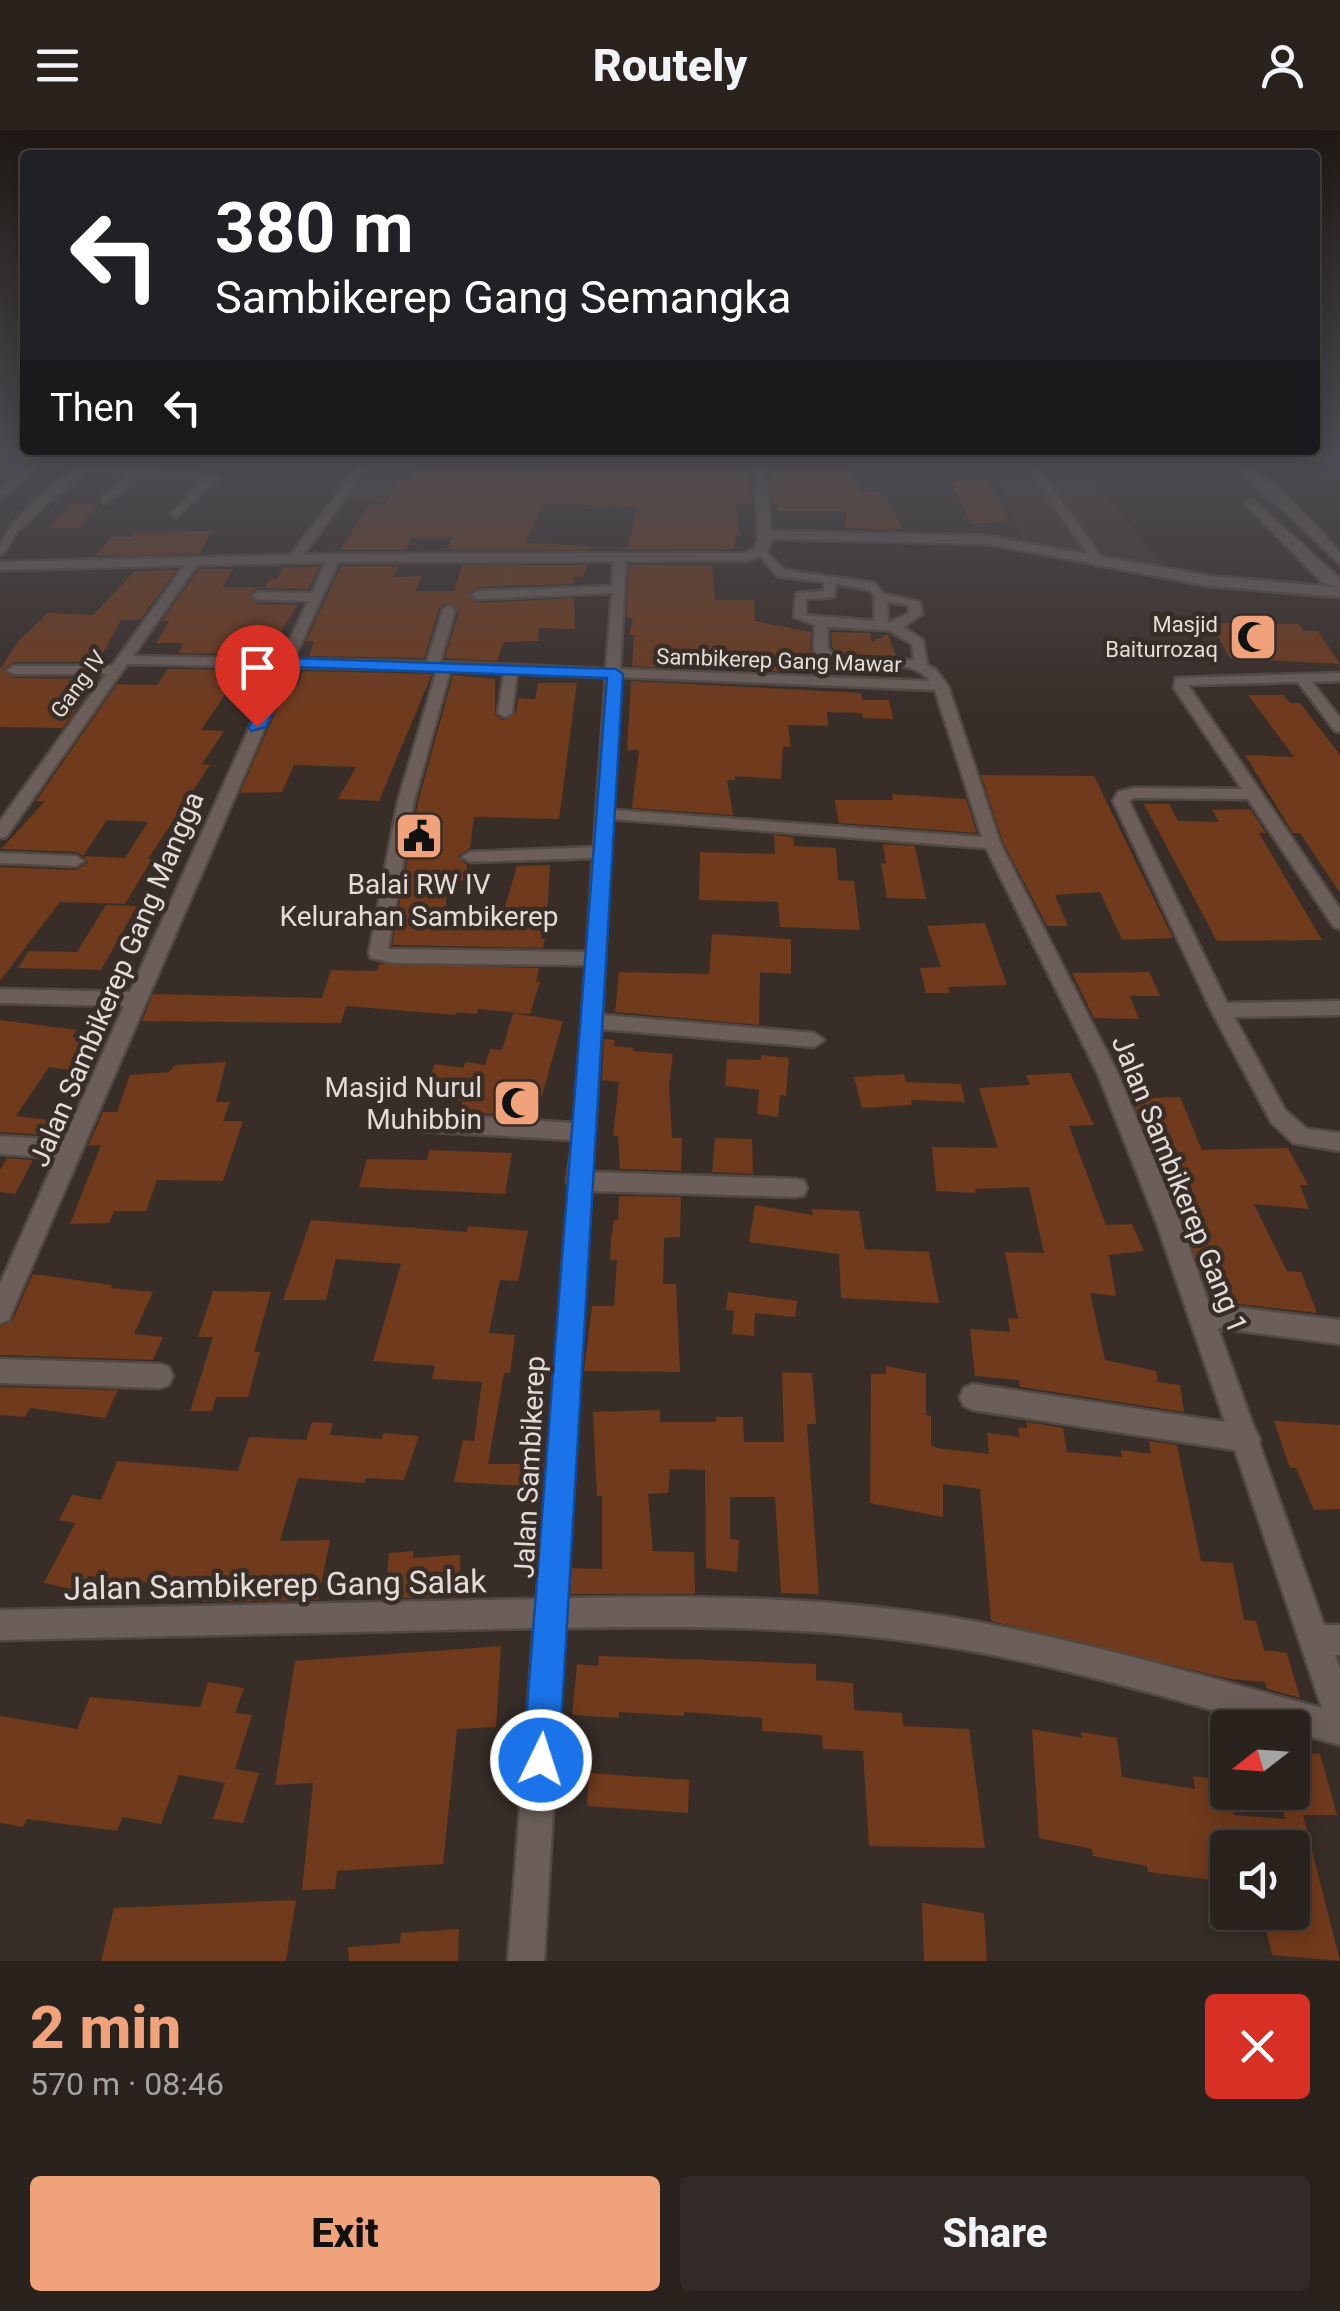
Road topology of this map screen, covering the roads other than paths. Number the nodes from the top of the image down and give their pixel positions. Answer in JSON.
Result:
{"nodes":[{"id":1,"x":303,"y":546,"type":"edge"},
{"id":2,"x":755,"y":546,"type":"edge"},
{"id":3,"x":766,"y":546,"type":"edge"},
{"id":4,"x":1019,"y":546,"type":"edge"},
{"id":5,"x":1088,"y":546,"type":"edge"},
{"id":6,"x":1295,"y":546,"type":"edge"},
{"id":7,"x":294,"y":558,"type":"junction"},
{"id":8,"x":334,"y":558,"type":"junction"},
{"id":9,"x":620,"y":558,"type":"junction"},
{"id":10,"x":194,"y":562,"type":"junction"},
{"id":11,"x":1100,"y":563,"type":"junction"},
{"id":12,"x":0,"y":566,"type":"edge"},
{"id":13,"x":1340,"y":584,"type":"edge"},
{"id":14,"x":830,"y":586,"type":"junction"},
{"id":15,"x":618,"y":589,"type":"junction"},
{"id":16,"x":1340,"y":592,"type":"edge"},
{"id":17,"x":478,"y":595,"type":"dead end"},
{"id":18,"x":258,"y":596,"type":"dead end"},
{"id":19,"x":316,"y":597,"type":"junction"},
{"id":20,"x":880,"y":597,"type":"junction"},
{"id":21,"x":449,"y":610,"type":"dead end"},
{"id":22,"x":828,"y":624,"type":"junction"},
{"id":23,"x":889,"y":625,"type":"junction"},
{"id":24,"x":288,"y":662,"type":"junction"},
{"id":25,"x":921,"y":664,"type":"junction"},
{"id":26,"x":120,"y":665,"type":"junction"},
{"id":27,"x":438,"y":666,"type":"junction"},
{"id":28,"x":510,"y":669,"type":"junction"},
{"id":29,"x":14,"y":670,"type":"dead end"},
{"id":30,"x":616,"y":674,"type":"junction"},
{"id":31,"x":1340,"y":677,"type":"edge"},
{"id":32,"x":1302,"y":678,"type":"junction"},
{"id":33,"x":941,"y":686,"type":"junction"},
{"id":34,"x":505,"y":713,"type":"dead end"},
{"id":35,"x":1340,"y":728,"type":"edge"},
{"id":36,"x":1253,"y":794,"type":"junction"},
{"id":37,"x":19,"y":806,"type":"junction"},
{"id":38,"x":0,"y":807,"type":"edge"},
{"id":39,"x":604,"y":814,"type":"junction"},
{"id":40,"x":0,"y":833,"type":"edge"},
{"id":41,"x":992,"y":843,"type":"junction"},
{"id":42,"x":601,"y":852,"type":"junction"},
{"id":43,"x":470,"y":857,"type":"dead end"},
{"id":44,"x":0,"y":858,"type":"edge"},
{"id":45,"x":76,"y":861,"type":"dead end"},
{"id":46,"x":1340,"y":922,"type":"edge"},
{"id":47,"x":595,"y":959,"type":"junction"},
{"id":48,"x":0,"y":996,"type":"edge"},
{"id":49,"x":136,"y":999,"type":"junction"},
{"id":50,"x":1340,"y":1008,"type":"edge"},
{"id":51,"x":1221,"y":1010,"type":"junction"},
{"id":52,"x":592,"y":1021,"type":"junction"},
{"id":53,"x":814,"y":1040,"type":"dead end"},
{"id":54,"x":402,"y":1121,"type":"dead end"},
{"id":55,"x":582,"y":1132,"type":"junction"},
{"id":56,"x":1340,"y":1142,"type":"edge"},
{"id":57,"x":0,"y":1145,"type":"edge"},
{"id":58,"x":73,"y":1150,"type":"junction"},
{"id":59,"x":578,"y":1181,"type":"junction"},
{"id":60,"x":796,"y":1188,"type":"dead end"},
{"id":61,"x":0,"y":1312,"type":"edge"},
{"id":62,"x":1200,"y":1314,"type":"junction"},
{"id":63,"x":1340,"y":1332,"type":"edge"},
{"id":64,"x":0,"y":1370,"type":"edge"},
{"id":65,"x":160,"y":1376,"type":"dead end"},
{"id":66,"x":972,"y":1397,"type":"dead end"},
{"id":67,"x":1247,"y":1438,"type":"junction"},
{"id":68,"x":551,"y":1613,"type":"junction"},
{"id":69,"x":0,"y":1625,"type":"edge"},
{"id":70,"x":1327,"y":1640,"type":"edge"},
{"id":71,"x":1340,"y":1714,"type":"edge"},
{"id":72,"x":1340,"y":1730,"type":"edge"},
{"id":73,"x":526,"y":1961,"type":"edge"}],
"edges":[{"from":1,"to":7,"type":"street"},
{"from":2,"to":9,"type":"street"},
{"from":3,"to":14,"type":"street"},
{"from":4,"to":11,"type":"street"},
{"from":5,"to":11,"type":"street"},
{"from":6,"to":13,"type":"street"},
{"from":7,"to":8,"type":"street"},
{"from":7,"to":10,"type":"street"},
{"from":8,"to":9,"type":"street"},
{"from":8,"to":19,"type":"street","name":"Jalan Sambikerep Gang Mangga"},
{"from":9,"to":15,"type":"street","name":"Jalan Sambikerep"},
{"from":10,"to":12,"type":"street"},
{"from":10,"to":26,"type":"street","name":"Gang IV"},
{"from":11,"to":16,"type":"street"},
{"from":14,"to":20,"type":"street"},
{"from":14,"to":22,"type":"street"},
{"from":14,"to":22,"type":"street"},
{"from":15,"to":17,"type":"street"},
{"from":15,"to":30,"type":"street","name":"Jalan Sambikerep"},
{"from":18,"to":19,"type":"street"},
{"from":19,"to":24,"type":"street","name":"Jalan Sambikerep Gang Mangga"},
{"from":20,"to":23,"type":"street"},
{"from":20,"to":23,"type":"street"},
{"from":21,"to":27,"type":"street"},
{"from":22,"to":23,"type":"street"},
{"from":22,"to":25,"type":"street"},
{"from":23,"to":25,"type":"street"},
{"from":24,"to":26,"type":"street","name":"Sambikerep Gang Mawar"},
{"from":24,"to":27,"type":"street","name":"Sambikerep Gang Mawar"},
{"from":24,"to":49,"type":"street","name":"Jalan Sambikerep Gang Mangga"},
{"from":25,"to":33,"type":"street"},
{"from":26,"to":29,"type":"street","name":"Sambikerep Gang Mawar"},
{"from":26,"to":37,"type":"street","name":"Gang IV"},
{"from":27,"to":28,"type":"street","name":"Sambikerep Gang Mawar"},
{"from":27,"to":47,"type":"street"},
{"from":28,"to":30,"type":"street","name":"Sambikerep Gang Mawar"},
{"from":28,"to":34,"type":"street"},
{"from":30,"to":33,"type":"street","name":"Sambikerep Gang Mawar"},
{"from":30,"to":39,"type":"street","name":"Jalan Sambikerep"},
{"from":31,"to":32,"type":"street"},
{"from":32,"to":35,"type":"street"},
{"from":32,"to":36,"type":"street"},
{"from":33,"to":41,"type":"street","name":"Jalan Sambikerep Gang 1"},
{"from":36,"to":46,"type":"street"},
{"from":36,"to":51,"type":"street"},
{"from":37,"to":38,"type":"street"},
{"from":37,"to":40,"type":"street","name":"Gang IV"},
{"from":39,"to":41,"type":"street"},
{"from":39,"to":42,"type":"street","name":"Jalan Sambikerep"},
{"from":41,"to":62,"type":"street","name":"Jalan Sambikerep Gang 1"},
{"from":42,"to":43,"type":"street"},
{"from":42,"to":47,"type":"street","name":"Jalan Sambikerep"},
{"from":44,"to":45,"type":"street"},
{"from":47,"to":52,"type":"street","name":"Jalan Sambikerep"},
{"from":48,"to":49,"type":"street"},
{"from":49,"to":58,"type":"street","name":"Jalan Sambikerep Gang Mangga"},
{"from":50,"to":51,"type":"street"},
{"from":51,"to":56,"type":"street"},
{"from":52,"to":53,"type":"street"},
{"from":52,"to":55,"type":"street","name":"Jalan Sambikerep"},
{"from":54,"to":55,"type":"street"},
{"from":55,"to":59,"type":"street","name":"Jalan Sambikerep"},
{"from":57,"to":58,"type":"street"},
{"from":58,"to":61,"type":"street","name":"Jalan Sambikerep Gang Mangga"},
{"from":59,"to":60,"type":"street"},
{"from":59,"to":68,"type":"street","name":"Jalan Sambikerep"},
{"from":62,"to":63,"type":"street"},
{"from":62,"to":67,"type":"street","name":"Jalan Sambikerep Gang 1"},
{"from":64,"to":65,"type":"street"},
{"from":66,"to":67,"type":"street"},
{"from":67,"to":70,"type":"street","name":"Jalan Sambikerep Gang 1"},
{"from":68,"to":69,"type":"street","name":"Jalan Sambikerep Gang Salak"},
{"from":68,"to":72,"type":"street","name":"Jalan Sambikerep Gang Salak"},
{"from":68,"to":73,"type":"street","name":"Jalan Sambikerep"},
{"from":70,"to":71,"type":"street","name":"Jalan Sambikerep Gang 1"}]}
